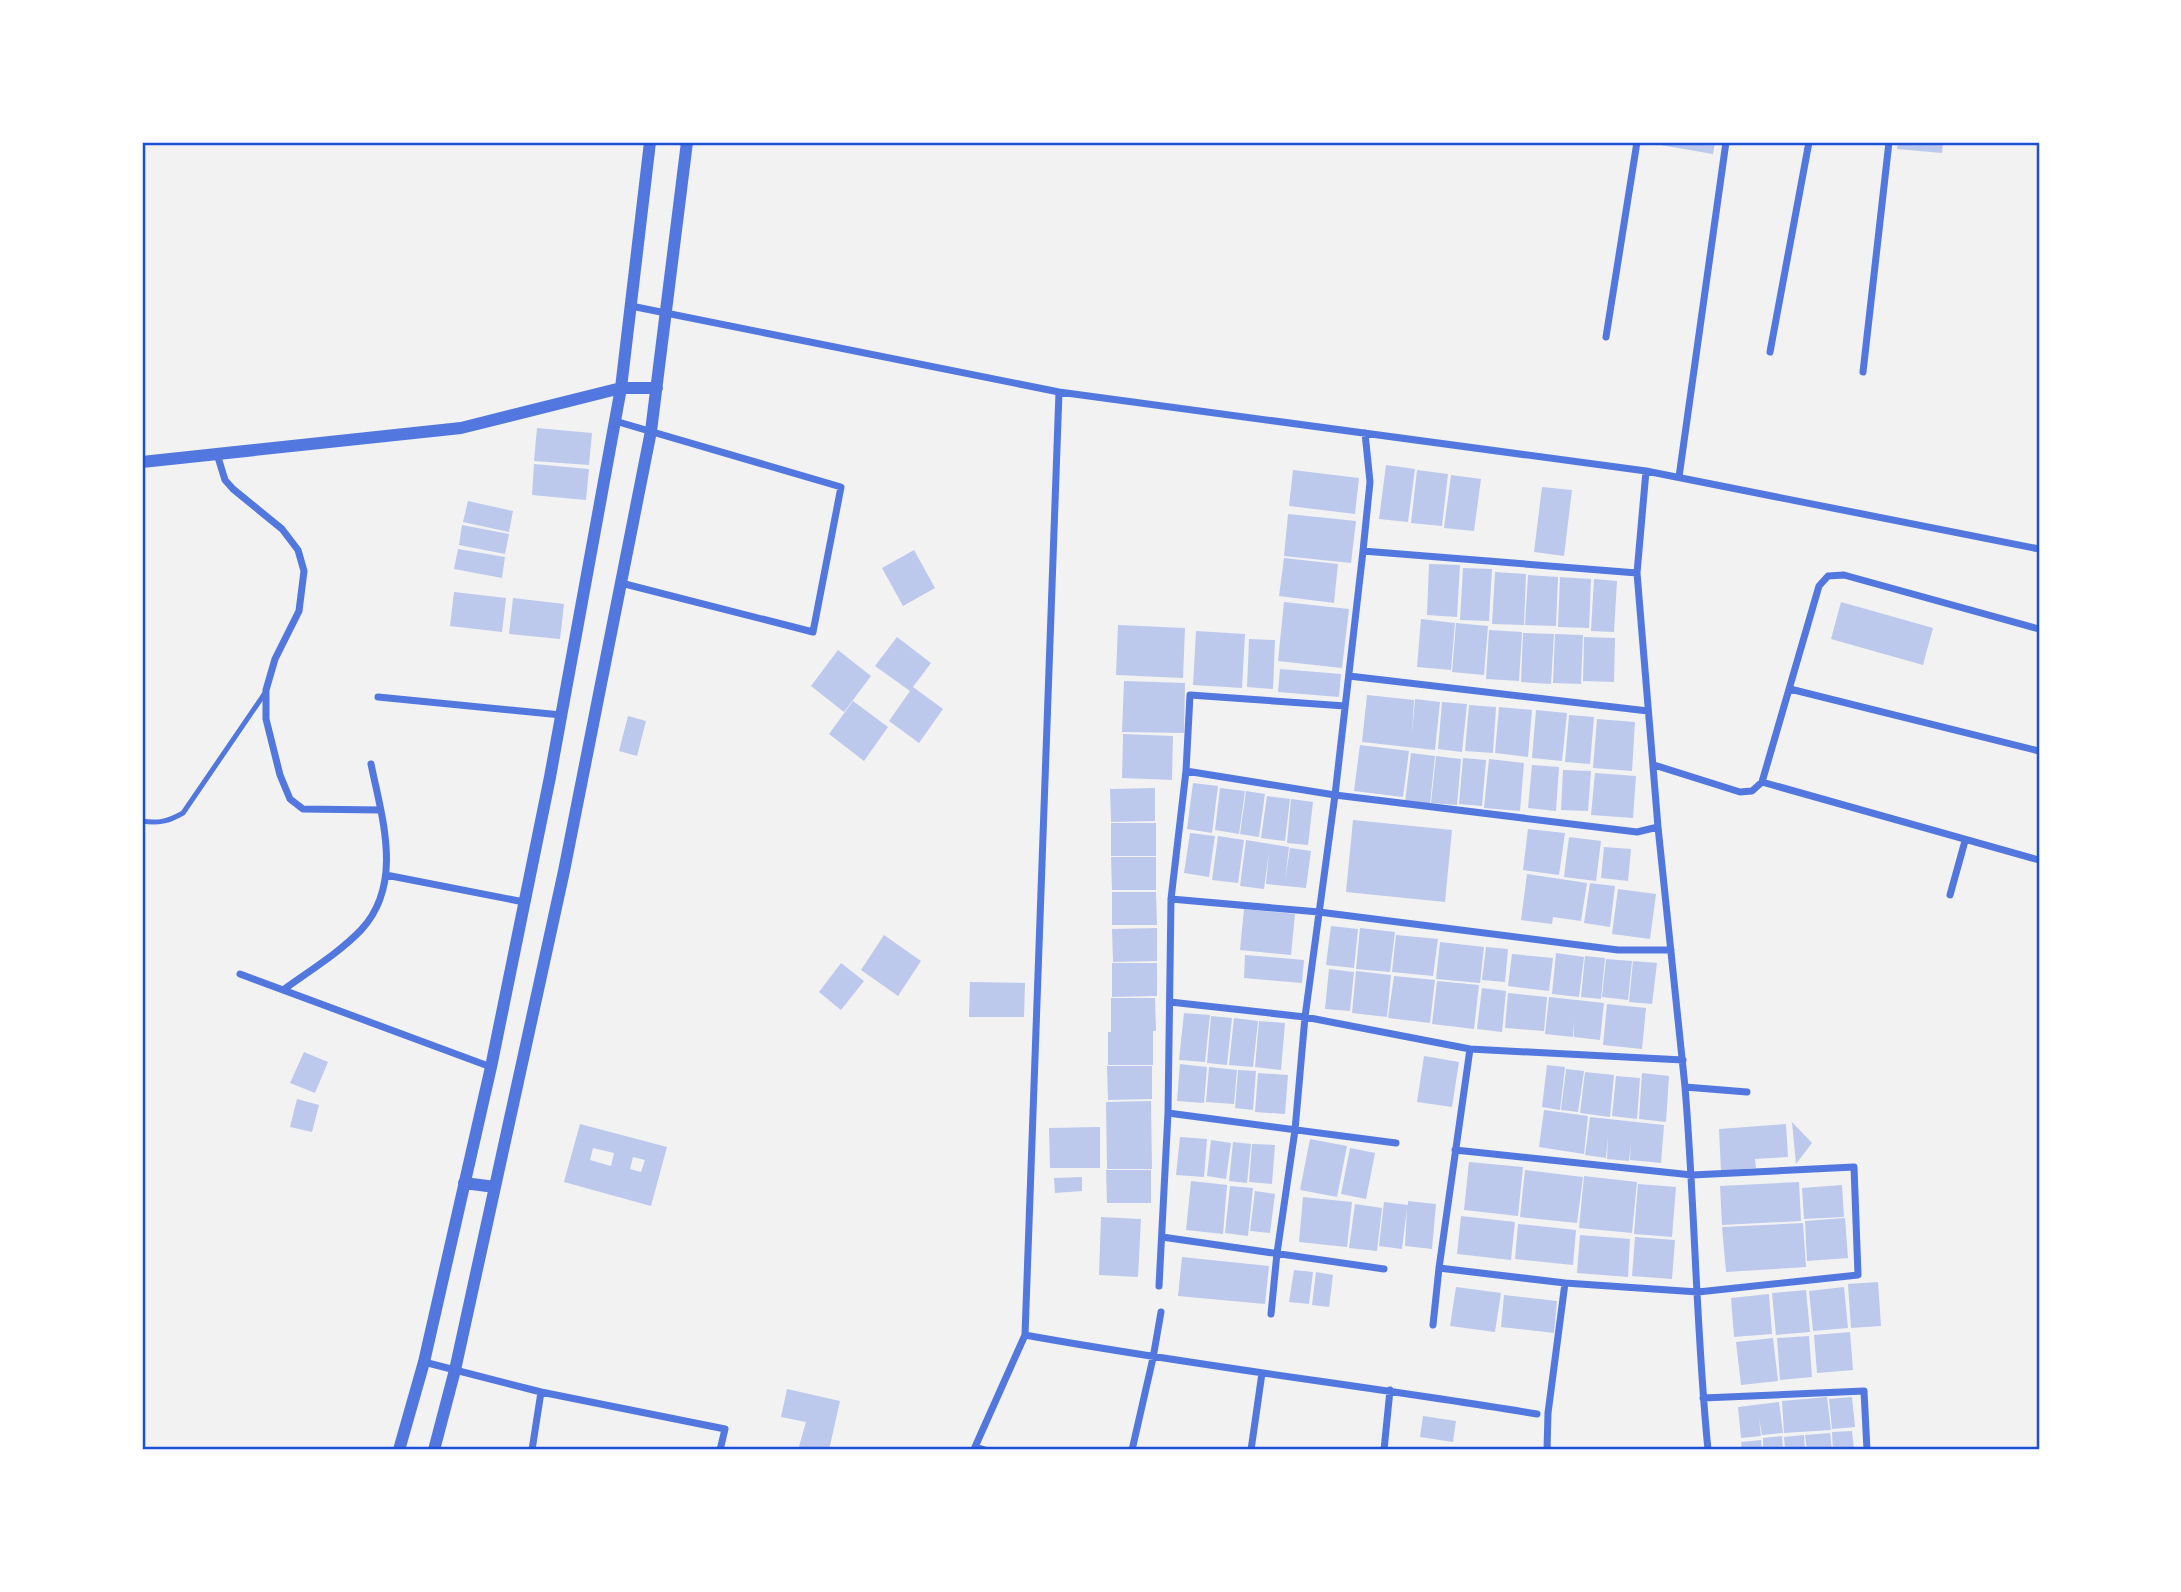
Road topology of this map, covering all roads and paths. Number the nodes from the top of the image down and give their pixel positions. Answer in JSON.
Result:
{"nodes":[{"id":1,"x":650,"y":142,"type":"edge"},
{"id":2,"x":687,"y":142,"type":"edge"},
{"id":3,"x":1637,"y":142,"type":"edge"},
{"id":4,"x":1726,"y":142,"type":"edge"},
{"id":5,"x":1809,"y":142,"type":"edge"},
{"id":6,"x":1889,"y":142,"type":"edge"},
{"id":7,"x":631,"y":306,"type":"junction"},
{"id":8,"x":667,"y":313,"type":"junction"},
{"id":9,"x":1606,"y":337,"type":"dead end"},
{"id":10,"x":1770,"y":352,"type":"dead end"},
{"id":11,"x":1863,"y":372,"type":"dead end"},
{"id":12,"x":621,"y":388,"type":"junction"},
{"id":13,"x":657,"y":388,"type":"junction"},
{"id":14,"x":1059,"y":393,"type":"junction"},
{"id":15,"x":615,"y":421,"type":"junction"},
{"id":16,"x":651,"y":431,"type":"junction"},
{"id":17,"x":1365,"y":433,"type":"junction"},
{"id":18,"x":216,"y":454,"type":"junction"},
{"id":19,"x":142,"y":462,"type":"edge"},
{"id":20,"x":1646,"y":471,"type":"junction"},
{"id":21,"x":1679,"y":477,"type":"junction"},
{"id":22,"x":2039,"y":549,"type":"edge"},
{"id":23,"x":1363,"y":551,"type":"junction"},
{"id":24,"x":1637,"y":573,"type":"junction"},
{"id":25,"x":621,"y":583,"type":"junction"},
{"id":26,"x":2039,"y":629,"type":"edge"},
{"id":27,"x":1349,"y":676,"type":"junction"},
{"id":28,"x":1790,"y":689,"type":"junction"},
{"id":29,"x":266,"y":691,"type":"junction"},
{"id":30,"x":378,"y":697,"type":"dead end"},
{"id":31,"x":1345,"y":706,"type":"junction"},
{"id":32,"x":1648,"y":711,"type":"junction"},
{"id":33,"x":561,"y":715,"type":"junction"},
{"id":34,"x":2039,"y":751,"type":"edge"},
{"id":35,"x":371,"y":764,"type":"dead end"},
{"id":36,"x":1654,"y":765,"type":"junction"},
{"id":37,"x":1186,"y":771,"type":"junction"},
{"id":38,"x":1762,"y":782,"type":"junction"},
{"id":39,"x":1335,"y":795,"type":"junction"},
{"id":40,"x":380,"y":810,"type":"junction"},
{"id":41,"x":142,"y":821,"type":"edge"},
{"id":42,"x":1658,"y":827,"type":"junction"},
{"id":43,"x":1965,"y":841,"type":"junction"},
{"id":44,"x":2039,"y":860,"type":"edge"},
{"id":45,"x":386,"y":875,"type":"junction"},
{"id":46,"x":1950,"y":895,"type":"dead end"},
{"id":47,"x":1171,"y":899,"type":"junction"},
{"id":48,"x":524,"y":902,"type":"junction"},
{"id":49,"x":1319,"y":912,"type":"junction"},
{"id":50,"x":1671,"y":950,"type":"junction"},
{"id":51,"x":240,"y":974,"type":"dead end"},
{"id":52,"x":284,"y":990,"type":"junction"},
{"id":53,"x":1170,"y":1002,"type":"junction"},
{"id":54,"x":1305,"y":1017,"type":"junction"},
{"id":55,"x":1470,"y":1049,"type":"junction"},
{"id":56,"x":1683,"y":1060,"type":"junction"},
{"id":57,"x":491,"y":1067,"type":"junction"},
{"id":58,"x":1685,"y":1087,"type":"junction"},
{"id":59,"x":1747,"y":1093,"type":"dead end"},
{"id":60,"x":1168,"y":1114,"type":"junction"},
{"id":61,"x":1295,"y":1130,"type":"junction"},
{"id":62,"x":1396,"y":1143,"type":"dead end"},
{"id":63,"x":1455,"y":1150,"type":"junction"},
{"id":64,"x":1692,"y":1175,"type":"junction"},
{"id":65,"x":464,"y":1182,"type":"junction"},
{"id":66,"x":495,"y":1187,"type":"junction"},
{"id":67,"x":1162,"y":1237,"type":"junction"},
{"id":68,"x":1277,"y":1253,"type":"junction"},
{"id":69,"x":1384,"y":1269,"type":"dead end"},
{"id":70,"x":1439,"y":1269,"type":"junction"},
{"id":71,"x":1565,"y":1283,"type":"junction"},
{"id":72,"x":1159,"y":1286,"type":"dead end"},
{"id":73,"x":1698,"y":1292,"type":"junction"},
{"id":74,"x":1161,"y":1312,"type":"dead end"},
{"id":75,"x":1271,"y":1314,"type":"dead end"},
{"id":76,"x":1433,"y":1325,"type":"dead end"},
{"id":77,"x":1025,"y":1335,"type":"junction"},
{"id":78,"x":1153,"y":1358,"type":"junction"},
{"id":79,"x":424,"y":1362,"type":"junction"},
{"id":80,"x":455,"y":1370,"type":"junction"},
{"id":81,"x":1262,"y":1373,"type":"junction"},
{"id":82,"x":1390,"y":1390,"type":"junction"},
{"id":83,"x":541,"y":1392,"type":"junction"},
{"id":84,"x":1703,"y":1398,"type":"junction"},
{"id":85,"x":1537,"y":1414,"type":"dead end"},
{"id":86,"x":399,"y":1450,"type":"edge"},
{"id":87,"x":434,"y":1450,"type":"edge"},
{"id":88,"x":532,"y":1450,"type":"edge"},
{"id":89,"x":720,"y":1450,"type":"edge"},
{"id":90,"x":985,"y":1450,"type":"edge"},
{"id":91,"x":1132,"y":1450,"type":"edge"},
{"id":92,"x":1251,"y":1450,"type":"edge"},
{"id":93,"x":1384,"y":1450,"type":"edge"},
{"id":94,"x":1547,"y":1450,"type":"edge"},
{"id":95,"x":1708,"y":1450,"type":"edge"},
{"id":96,"x":1867,"y":1450,"type":"edge"}],
"edges":[{"from":1,"to":7,"type":"street"},
{"from":2,"to":8,"type":"street"},
{"from":3,"to":9,"type":"street"},
{"from":4,"to":21,"type":"street"},
{"from":5,"to":10,"type":"street"},
{"from":6,"to":11,"type":"street"},
{"from":7,"to":8,"type":"street"},
{"from":7,"to":12,"type":"street"},
{"from":8,"to":13,"type":"street"},
{"from":8,"to":14,"type":"street"},
{"from":12,"to":13,"type":"street"},
{"from":12,"to":15,"type":"street"},
{"from":12,"to":18,"type":"street"},
{"from":13,"to":16,"type":"street"},
{"from":14,"to":17,"type":"street"},
{"from":14,"to":77,"type":"street"},
{"from":15,"to":16,"type":"street"},
{"from":15,"to":33,"type":"street"},
{"from":16,"to":25,"type":"street"},
{"from":16,"to":25,"type":"street"},
{"from":17,"to":20,"type":"street"},
{"from":17,"to":23,"type":"street"},
{"from":18,"to":19,"type":"street"},
{"from":18,"to":29,"type":"street"},
{"from":20,"to":21,"type":"street"},
{"from":20,"to":24,"type":"street"},
{"from":21,"to":22,"type":"street"},
{"from":23,"to":24,"type":"street"},
{"from":23,"to":27,"type":"street"},
{"from":24,"to":32,"type":"street"},
{"from":25,"to":66,"type":"street"},
{"from":26,"to":28,"type":"street"},
{"from":27,"to":31,"type":"street"},
{"from":27,"to":32,"type":"street"},
{"from":28,"to":34,"type":"street"},
{"from":28,"to":38,"type":"street"},
{"from":29,"to":40,"type":"street"},
{"from":29,"to":41,"type":"lane"},
{"from":30,"to":33,"type":"street"},
{"from":31,"to":37,"type":"street"},
{"from":31,"to":39,"type":"street"},
{"from":32,"to":36,"type":"street"},
{"from":33,"to":48,"type":"street"},
{"from":35,"to":40,"type":"street"},
{"from":36,"to":38,"type":"street"},
{"from":36,"to":42,"type":"street"},
{"from":37,"to":39,"type":"street"},
{"from":37,"to":47,"type":"street"},
{"from":38,"to":43,"type":"street"},
{"from":39,"to":42,"type":"street"},
{"from":39,"to":49,"type":"street"},
{"from":40,"to":45,"type":"street"},
{"from":42,"to":50,"type":"street"},
{"from":43,"to":44,"type":"street"},
{"from":43,"to":46,"type":"street"},
{"from":45,"to":48,"type":"street"},
{"from":45,"to":52,"type":"street"},
{"from":47,"to":49,"type":"street"},
{"from":47,"to":53,"type":"street"},
{"from":48,"to":57,"type":"street"},
{"from":49,"to":50,"type":"street"},
{"from":49,"to":54,"type":"street"},
{"from":50,"to":56,"type":"street"},
{"from":51,"to":52,"type":"street"},
{"from":52,"to":57,"type":"street"},
{"from":53,"to":54,"type":"street"},
{"from":53,"to":60,"type":"street"},
{"from":54,"to":55,"type":"street"},
{"from":54,"to":61,"type":"street"},
{"from":55,"to":56,"type":"street"},
{"from":55,"to":63,"type":"street"},
{"from":56,"to":58,"type":"street"},
{"from":57,"to":65,"type":"street"},
{"from":58,"to":59,"type":"street"},
{"from":58,"to":64,"type":"street"},
{"from":60,"to":61,"type":"street"},
{"from":60,"to":67,"type":"street"},
{"from":61,"to":62,"type":"street"},
{"from":61,"to":68,"type":"street"},
{"from":63,"to":64,"type":"street"},
{"from":63,"to":70,"type":"street"},
{"from":64,"to":73,"type":"street"},
{"from":64,"to":73,"type":"street"},
{"from":65,"to":66,"type":"street"},
{"from":65,"to":79,"type":"street"},
{"from":66,"to":80,"type":"street"},
{"from":67,"to":68,"type":"street"},
{"from":67,"to":72,"type":"street"},
{"from":68,"to":69,"type":"street"},
{"from":68,"to":75,"type":"street"},
{"from":70,"to":71,"type":"street"},
{"from":70,"to":76,"type":"street"},
{"from":71,"to":73,"type":"street"},
{"from":71,"to":94,"type":"street"},
{"from":73,"to":84,"type":"street"},
{"from":74,"to":78,"type":"street"},
{"from":77,"to":78,"type":"street"},
{"from":77,"to":90,"type":"street"},
{"from":78,"to":81,"type":"street"},
{"from":78,"to":91,"type":"street"},
{"from":79,"to":80,"type":"street"},
{"from":79,"to":86,"type":"street"},
{"from":80,"to":83,"type":"street"},
{"from":80,"to":87,"type":"street"},
{"from":81,"to":82,"type":"street"},
{"from":81,"to":92,"type":"street"},
{"from":82,"to":85,"type":"street"},
{"from":82,"to":93,"type":"street"},
{"from":83,"to":88,"type":"street"},
{"from":83,"to":89,"type":"street"},
{"from":84,"to":95,"type":"street"},
{"from":84,"to":96,"type":"street"}]}
